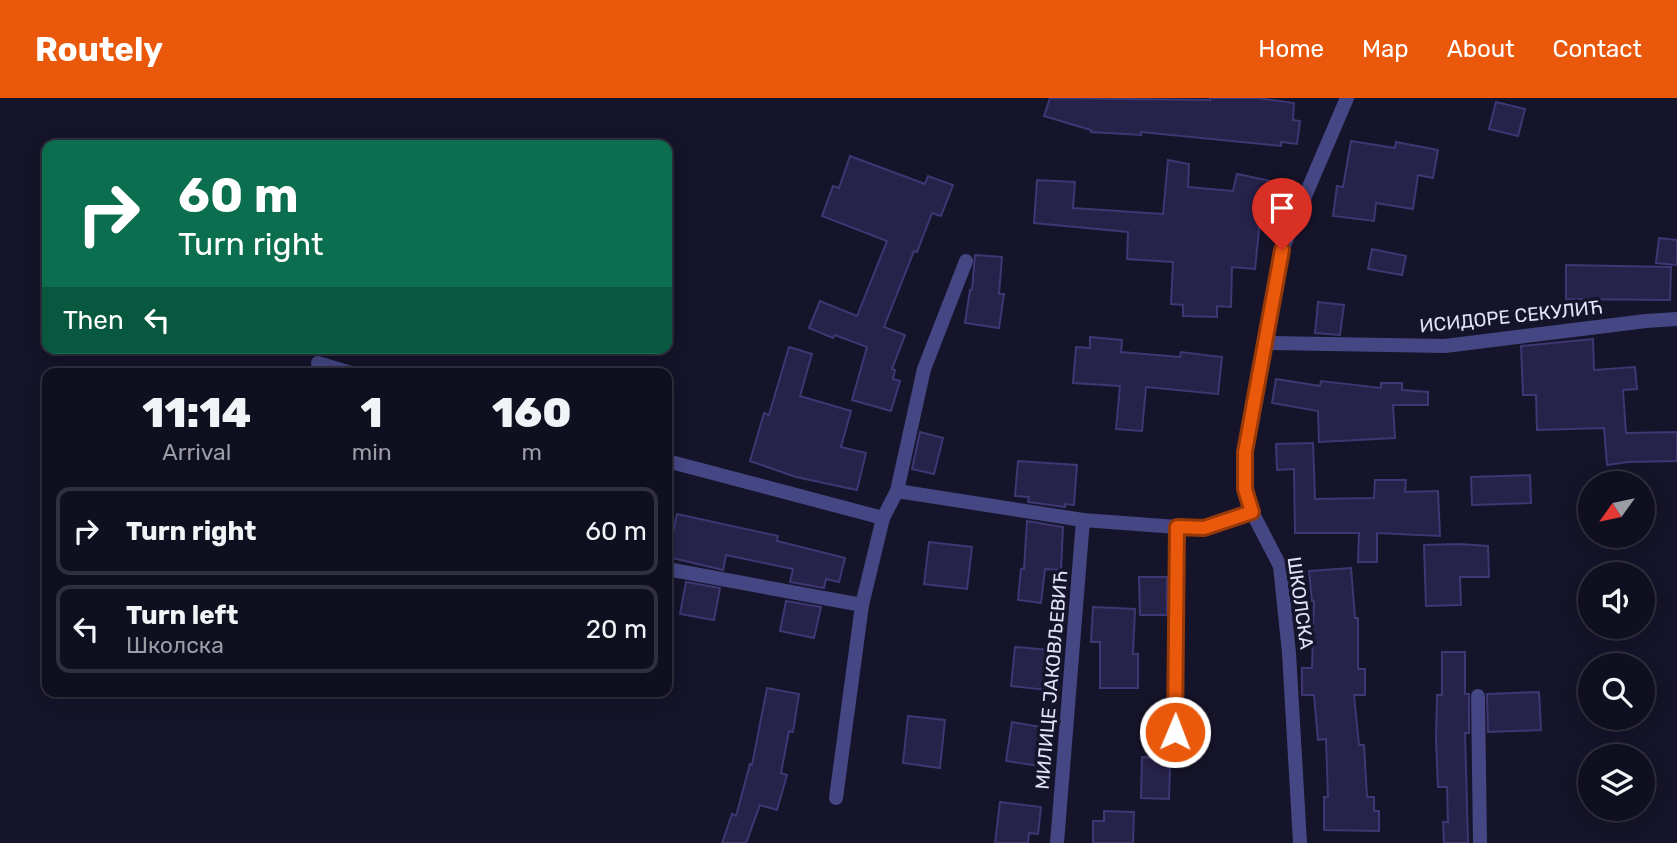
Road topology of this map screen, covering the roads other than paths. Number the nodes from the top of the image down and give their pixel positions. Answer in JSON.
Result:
{"nodes":[{"id":1,"x":1347,"y":98,"type":"edge"},
{"id":2,"x":966,"y":261,"type":"dead end"},
{"id":3,"x":1677,"y":319,"type":"edge"},
{"id":4,"x":1265,"y":343,"type":"junction"},
{"id":5,"x":318,"y":363,"type":"dead end"},
{"id":6,"x":334,"y":368,"type":"edge"},
{"id":7,"x":672,"y":462,"type":"edge"},
{"id":8,"x":897,"y":491,"type":"junction"},
{"id":9,"x":1252,"y":512,"type":"junction"},
{"id":10,"x":883,"y":518,"type":"junction"},
{"id":11,"x":1083,"y":520,"type":"junction"},
{"id":12,"x":1177,"y":527,"type":"junction"},
{"id":13,"x":672,"y":570,"type":"edge"},
{"id":14,"x":862,"y":605,"type":"junction"},
{"id":15,"x":1478,"y":696,"type":"dead end"},
{"id":16,"x":1175,"y":757,"type":"dead end"},
{"id":17,"x":836,"y":798,"type":"dead end"},
{"id":18,"x":1057,"y":843,"type":"edge"},
{"id":19,"x":1300,"y":843,"type":"edge"},
{"id":20,"x":1480,"y":843,"type":"edge"}],
"edges":[{"from":1,"to":4,"type":"street","name":"ШКОЛСКА"},
{"from":2,"to":8,"type":"street"},
{"from":3,"to":4,"type":"street","name":"ИСИДОРЕ СЕКУЛИЋ"},
{"from":4,"to":9,"type":"street","name":"ШКОЛСКА"},
{"from":5,"to":6,"type":"street"},
{"from":7,"to":10,"type":"street"},
{"from":8,"to":10,"type":"street"},
{"from":8,"to":11,"type":"street"},
{"from":9,"to":12,"type":"street"},
{"from":9,"to":19,"type":"street","name":"ШКОЛСКА"},
{"from":10,"to":14,"type":"street"},
{"from":11,"to":12,"type":"street"},
{"from":11,"to":18,"type":"street","name":"МИЛИЦЕ ЈАКОВЉЕВИЋ"},
{"from":12,"to":16,"type":"street"},
{"from":13,"to":14,"type":"street"},
{"from":14,"to":17,"type":"street"},
{"from":15,"to":20,"type":"street"}]}
